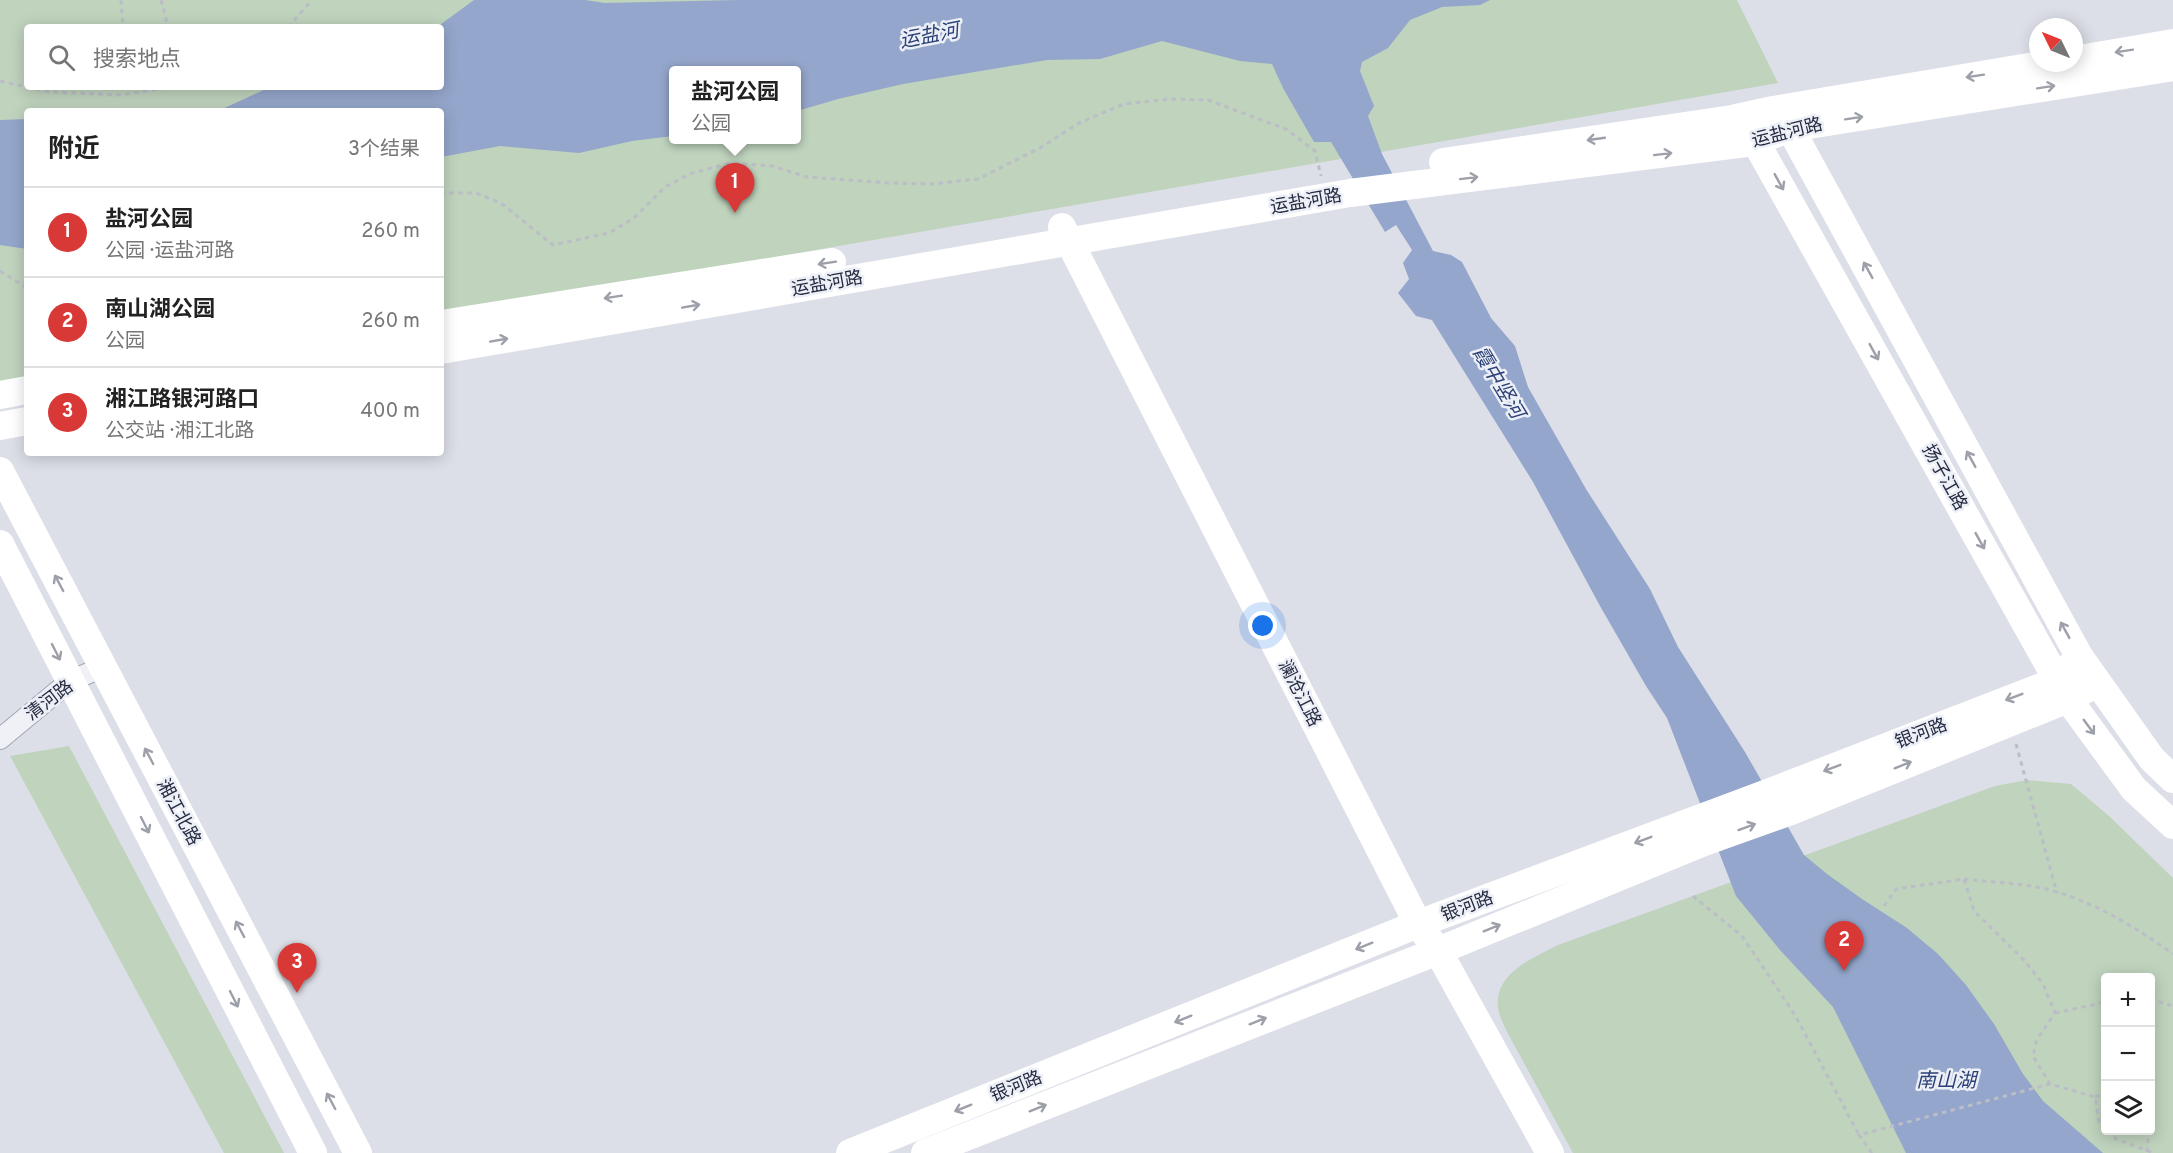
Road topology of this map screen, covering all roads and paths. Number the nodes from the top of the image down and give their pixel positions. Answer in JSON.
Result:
{"nodes":[{"id":1,"x":121,"y":0,"type":"edge"},
{"id":2,"x":161,"y":0,"type":"edge"},
{"id":3,"x":312,"y":0,"type":"edge"},
{"id":4,"x":123,"y":24,"type":"edge"},
{"id":5,"x":167,"y":24,"type":"edge"},
{"id":6,"x":291,"y":24,"type":"edge"},
{"id":7,"x":2173,"y":43,"type":"edge"},
{"id":8,"x":2083,"y":58,"type":"edge"},
{"id":9,"x":2173,"y":67,"type":"edge"},
{"id":10,"x":2029,"y":68,"type":"edge"},
{"id":11,"x":0,"y":81,"type":"edge"},
{"id":12,"x":24,"y":86,"type":"edge"},
{"id":13,"x":41,"y":90,"type":"edge"},
{"id":14,"x":127,"y":90,"type":"edge"},
{"id":15,"x":153,"y":90,"type":"edge"},
{"id":16,"x":127,"y":94,"type":"junction"},
{"id":17,"x":1732,"y":119,"type":"junction"},
{"id":18,"x":1782,"y":119,"type":"junction"},
{"id":19,"x":1754,"y":142,"type":"junction"},
{"id":20,"x":1409,"y":177,"type":"junction"},
{"id":21,"x":1338,"y":185,"type":"junction"},
{"id":22,"x":444,"y":193,"type":"edge"},
{"id":23,"x":1065,"y":233,"type":"junction"},
{"id":24,"x":0,"y":271,"type":"edge"},
{"id":25,"x":24,"y":286,"type":"edge"},
{"id":26,"x":444,"y":324,"type":"edge"},
{"id":27,"x":444,"y":349,"type":"edge"},
{"id":28,"x":24,"y":390,"type":"edge"},
{"id":29,"x":0,"y":394,"type":"edge"},
{"id":30,"x":24,"y":422,"type":"edge"},
{"id":31,"x":0,"y":426,"type":"edge"},
{"id":32,"x":0,"y":471,"type":"edge"},
{"id":33,"x":0,"y":544,"type":"edge"},
{"id":34,"x":2079,"y":656,"type":"junction"},
{"id":35,"x":103,"y":667,"type":"junction"},
{"id":36,"x":70,"y":681,"type":"junction"},
{"id":37,"x":2097,"y":683,"type":"junction"},
{"id":38,"x":2064,"y":689,"type":"junction"},
{"id":39,"x":2009,"y":722,"type":"junction"},
{"id":40,"x":0,"y":739,"type":"edge"},
{"id":41,"x":2173,"y":779,"type":"edge"},
{"id":42,"x":1784,"y":800,"type":"junction"},
{"id":43,"x":2173,"y":825,"type":"edge"},
{"id":44,"x":1701,"y":831,"type":"junction"},
{"id":45,"x":1964,"y":879,"type":"junction"},
{"id":46,"x":2057,"y":893,"type":"junction"},
{"id":47,"x":1693,"y":896,"type":"dead end"},
{"id":48,"x":1884,"y":906,"type":"dead end"},
{"id":49,"x":1418,"y":924,"type":"junction"},
{"id":50,"x":1438,"y":951,"type":"junction"},
{"id":51,"x":2173,"y":954,"type":"edge"},
{"id":52,"x":2155,"y":1000,"type":"edge"},
{"id":53,"x":2101,"y":1003,"type":"edge"},
{"id":54,"x":2173,"y":1006,"type":"edge"},
{"id":55,"x":2055,"y":1013,"type":"junction"},
{"id":56,"x":2050,"y":1084,"type":"junction"},
{"id":57,"x":2101,"y":1095,"type":"edge"},
{"id":58,"x":2095,"y":1097,"type":"junction"},
{"id":59,"x":2101,"y":1124,"type":"edge"},
{"id":60,"x":1859,"y":1135,"type":"junction"},
{"id":61,"x":2112,"y":1135,"type":"edge"},
{"id":62,"x":2148,"y":1135,"type":"edge"},
{"id":63,"x":2146,"y":1152,"type":"edge"},
{"id":64,"x":313,"y":1153,"type":"edge"},
{"id":65,"x":358,"y":1153,"type":"edge"},
{"id":66,"x":850,"y":1153,"type":"edge"},
{"id":67,"x":925,"y":1153,"type":"edge"},
{"id":68,"x":1550,"y":1153,"type":"edge"},
{"id":69,"x":1872,"y":1153,"type":"edge"},
{"id":70,"x":2154,"y":1153,"type":"edge"}],
"edges":[{"from":1,"to":4,"type":"path"},
{"from":2,"to":5,"type":"path"},
{"from":3,"to":6,"type":"path"},
{"from":7,"to":8,"type":"main road","one_way":true},
{"from":18,"to":9,"type":"main road","name":"运盐河路","one_way":true},
{"from":10,"to":18,"type":"main road","name":"运盐河路","one_way":true},
{"from":11,"to":12,"type":"path"},
{"from":13,"to":16,"type":"path"},
{"from":14,"to":16,"type":"path"},
{"from":15,"to":16,"type":"path"},
{"from":17,"to":18,"type":"main road","name":"运盐河路"},
{"from":17,"to":19,"type":"main road","name":"扬子江路"},
{"from":17,"to":20,"type":"main road","name":"运盐河路","one_way":true},
{"from":18,"to":19,"type":"main road","name":"运盐河路"},
{"from":34,"to":18,"type":"main road","name":"扬子江路","one_way":true},
{"from":20,"to":19,"type":"main road","name":"运盐河路","one_way":true},
{"from":19,"to":38,"type":"main road","name":"扬子江路","one_way":true},
{"from":20,"to":21,"type":"main road","name":"运盐河路"},
{"from":21,"to":22,"type":"path"},
{"from":21,"to":23,"type":"main road","name":"运盐河路"},
{"from":23,"to":26,"type":"main road","name":"运盐河路","one_way":true},
{"from":27,"to":23,"type":"main road","name":"运盐河路","one_way":true},
{"from":23,"to":49,"type":"main road","name":"澜沧江路"},
{"from":24,"to":25,"type":"path"},
{"from":28,"to":29,"type":"main road"},
{"from":30,"to":31,"type":"main road"},
{"from":35,"to":32,"type":"main road","name":"湘江北路","one_way":true},
{"from":33,"to":36,"type":"main road","name":"湘江北路","one_way":true},
{"from":34,"to":37,"type":"main road","name":"扬子江路"},
{"from":34,"to":38,"type":"main road","name":"银河路"},
{"from":35,"to":36,"type":"street","name":"清河路"},
{"from":65,"to":35,"type":"main road","name":"湘江北路","one_way":true},
{"from":36,"to":40,"type":"street","name":"清河路"},
{"from":36,"to":64,"type":"main road","name":"湘江北路","one_way":true},
{"from":37,"to":38,"type":"main road","name":"银河路"},
{"from":37,"to":41,"type":"main road","name":"扬子江路"},
{"from":38,"to":39,"type":"main road","name":"银河路"},
{"from":38,"to":42,"type":"main road","name":"银河路","one_way":true},
{"from":38,"to":43,"type":"main road","name":"扬子江路","one_way":true},
{"from":42,"to":39,"type":"main road","name":"银河路","one_way":true},
{"from":39,"to":46,"type":"path"},
{"from":42,"to":44,"type":"main road","name":"银河路"},
{"from":44,"to":49,"type":"main road","name":"银河路","one_way":true},
{"from":50,"to":44,"type":"main road","name":"银河路","one_way":true},
{"from":45,"to":46,"type":"path"},
{"from":45,"to":48,"type":"path"},
{"from":45,"to":55,"type":"path"},
{"from":46,"to":51,"type":"path"},
{"from":47,"to":60,"type":"path"},
{"from":49,"to":50,"type":"main road","name":"澜沧江路"},
{"from":49,"to":66,"type":"main road","name":"银河路","one_way":true},
{"from":67,"to":50,"type":"main road","name":"银河路","one_way":true},
{"from":50,"to":68,"type":"main road","name":"澜沧江路"},
{"from":52,"to":54,"type":"path"},
{"from":53,"to":55,"type":"path"},
{"from":55,"to":56,"type":"path"},
{"from":56,"to":58,"type":"path"},
{"from":56,"to":60,"type":"path"},
{"from":57,"to":58,"type":"path"},
{"from":58,"to":59,"type":"path"},
{"from":60,"to":69,"type":"path"},
{"from":61,"to":63,"type":"path"},
{"from":62,"to":63,"type":"path"},
{"from":63,"to":70,"type":"path"}]}
